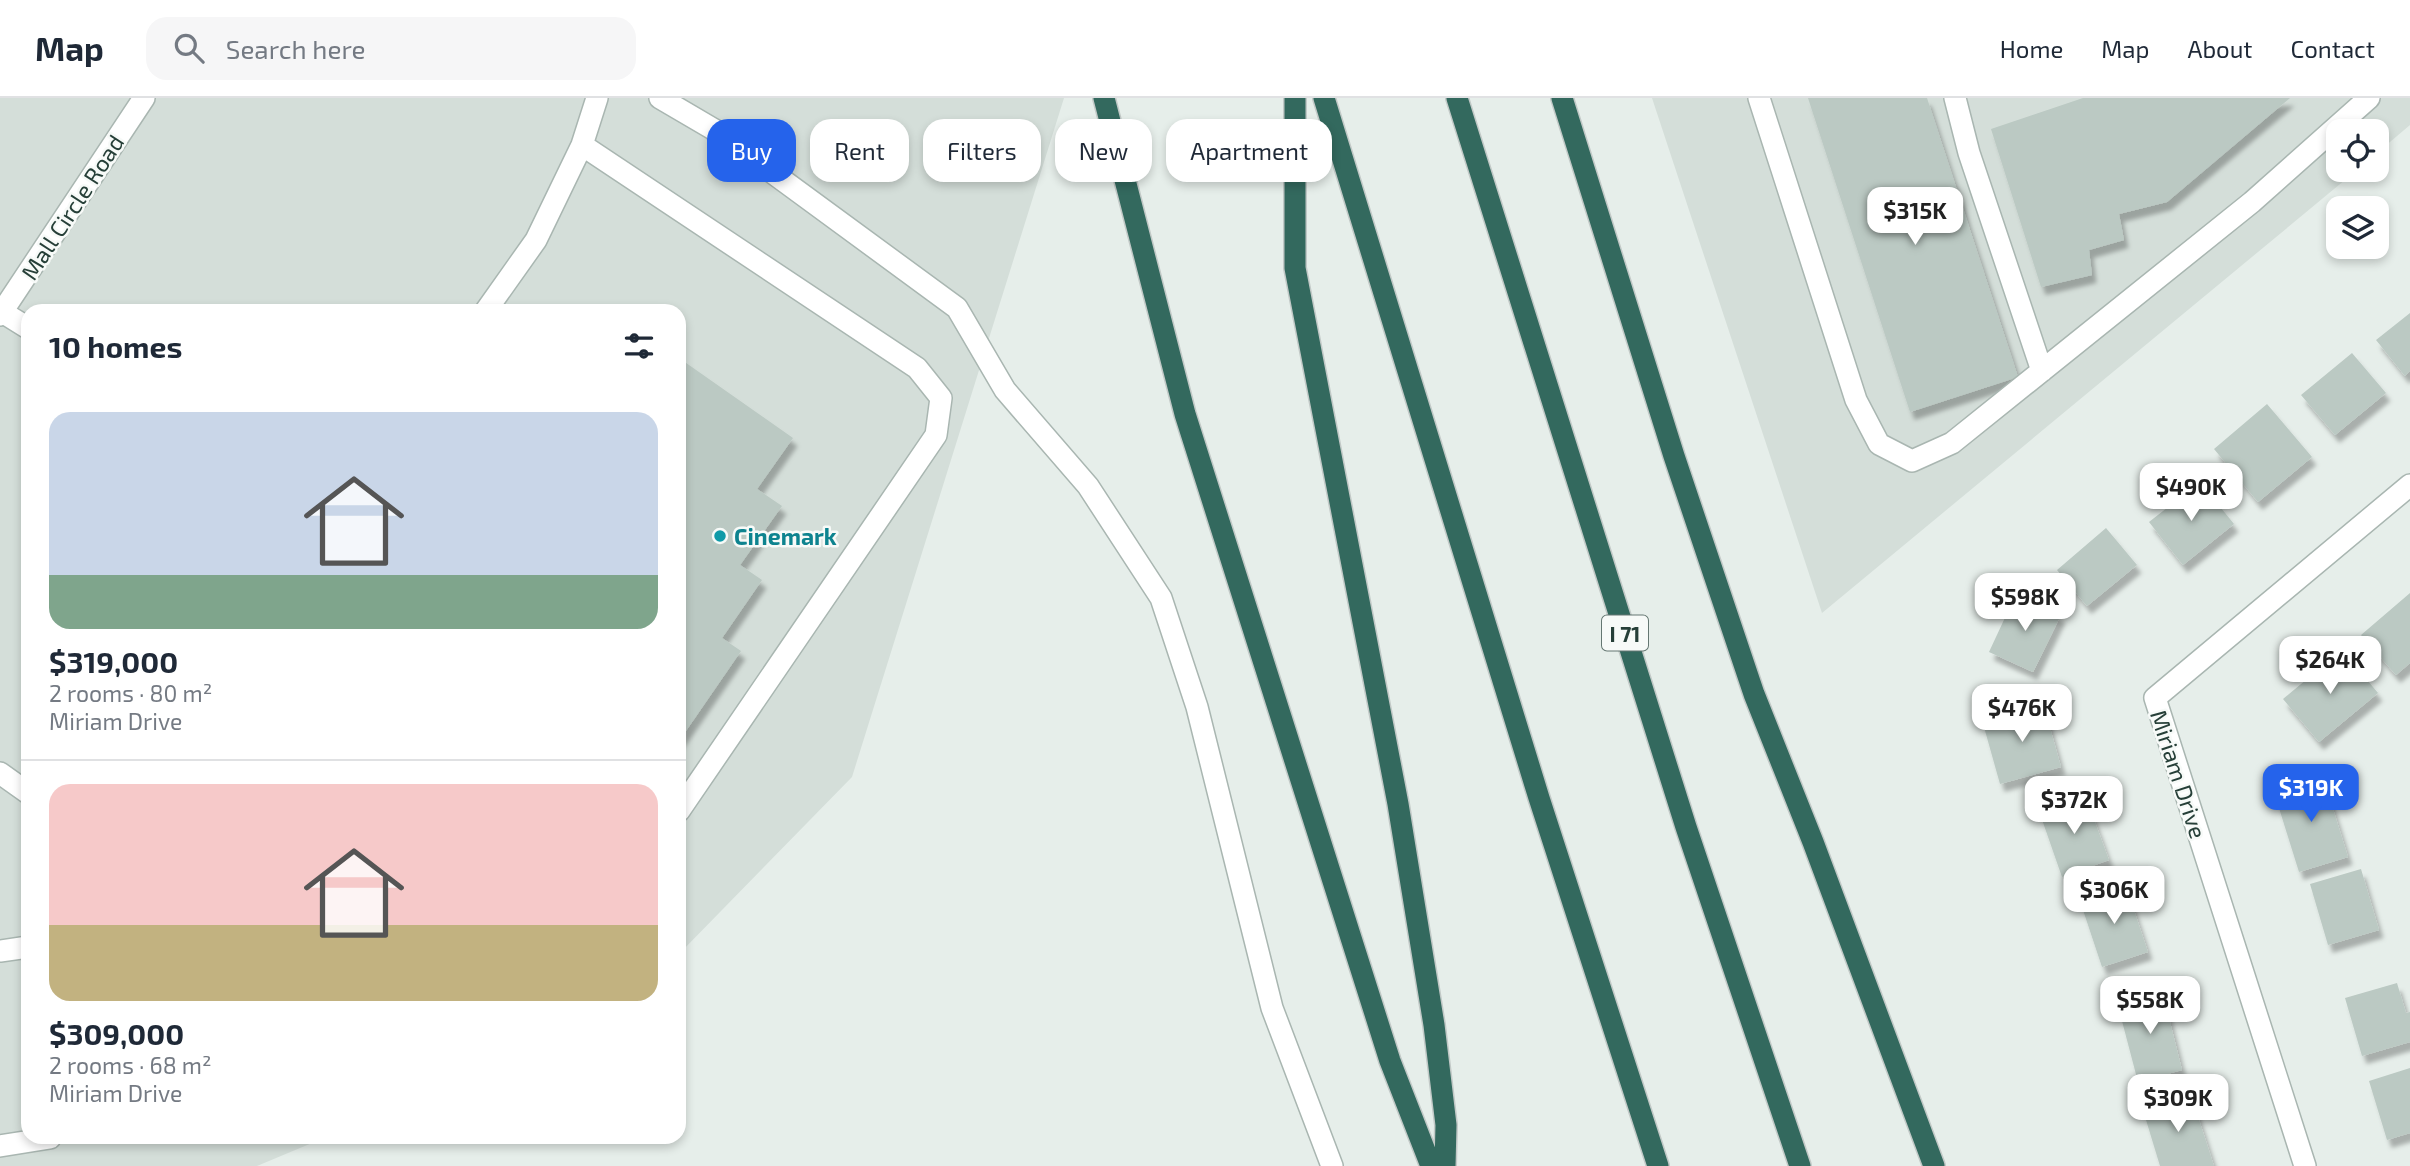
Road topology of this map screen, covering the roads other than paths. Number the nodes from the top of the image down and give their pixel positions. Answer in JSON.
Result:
{"nodes":[{"id":1,"x":144,"y":98,"type":"edge"},
{"id":2,"x":597,"y":98,"type":"edge"},
{"id":3,"x":660,"y":98,"type":"edge"},
{"id":4,"x":1104,"y":98,"type":"edge"},
{"id":5,"x":1295,"y":98,"type":"edge"},
{"id":6,"x":1324,"y":98,"type":"edge"},
{"id":7,"x":1457,"y":98,"type":"edge"},
{"id":8,"x":1562,"y":98,"type":"edge"},
{"id":9,"x":1759,"y":98,"type":"edge"},
{"id":10,"x":1955,"y":98,"type":"edge"},
{"id":11,"x":2369,"y":98,"type":"edge"},
{"id":12,"x":582,"y":145,"type":"junction"},
{"id":13,"x":491,"y":304,"type":"edge"},
{"id":14,"x":1,"y":314,"type":"edge"},
{"id":15,"x":21,"y":324,"type":"edge"},
{"id":16,"x":2042,"y":371,"type":"junction"},
{"id":17,"x":2410,"y":485,"type":"edge"},
{"id":18,"x":0,"y":773,"type":"edge"},
{"id":19,"x":21,"y":788,"type":"edge"},
{"id":20,"x":686,"y":801,"type":"edge"},
{"id":21,"x":21,"y":948,"type":"edge"},
{"id":22,"x":0,"y":951,"type":"edge"},
{"id":23,"x":21,"y":1143,"type":"edge"},
{"id":24,"x":0,"y":1146,"type":"edge"},
{"id":25,"x":1332,"y":1166,"type":"edge"},
{"id":26,"x":1431,"y":1166,"type":"edge"},
{"id":27,"x":1445,"y":1166,"type":"edge"},
{"id":28,"x":1658,"y":1166,"type":"edge"},
{"id":29,"x":1800,"y":1166,"type":"edge"},
{"id":30,"x":1934,"y":1166,"type":"edge"},
{"id":31,"x":2305,"y":1166,"type":"edge"}],
"edges":[{"from":1,"to":14,"type":"street","name":"Mall Circle Road"},
{"from":2,"to":12,"type":"street"},
{"from":3,"to":25,"type":"street"},
{"from":4,"to":26,"type":"highway"},
{"from":5,"to":27,"type":"highway"},
{"from":6,"to":28,"type":"highway"},
{"from":7,"to":29,"type":"highway","number":"I 71"},
{"from":8,"to":30,"type":"highway"},
{"from":9,"to":16,"type":"street"},
{"from":10,"to":16,"type":"street"},
{"from":11,"to":16,"type":"street"},
{"from":12,"to":13,"type":"street"},
{"from":12,"to":20,"type":"street"},
{"from":14,"to":15,"type":"street"},
{"from":17,"to":31,"type":"street","name":"Miriam Drive"},
{"from":18,"to":19,"type":"street"},
{"from":21,"to":22,"type":"street"},
{"from":23,"to":24,"type":"street"}]}
